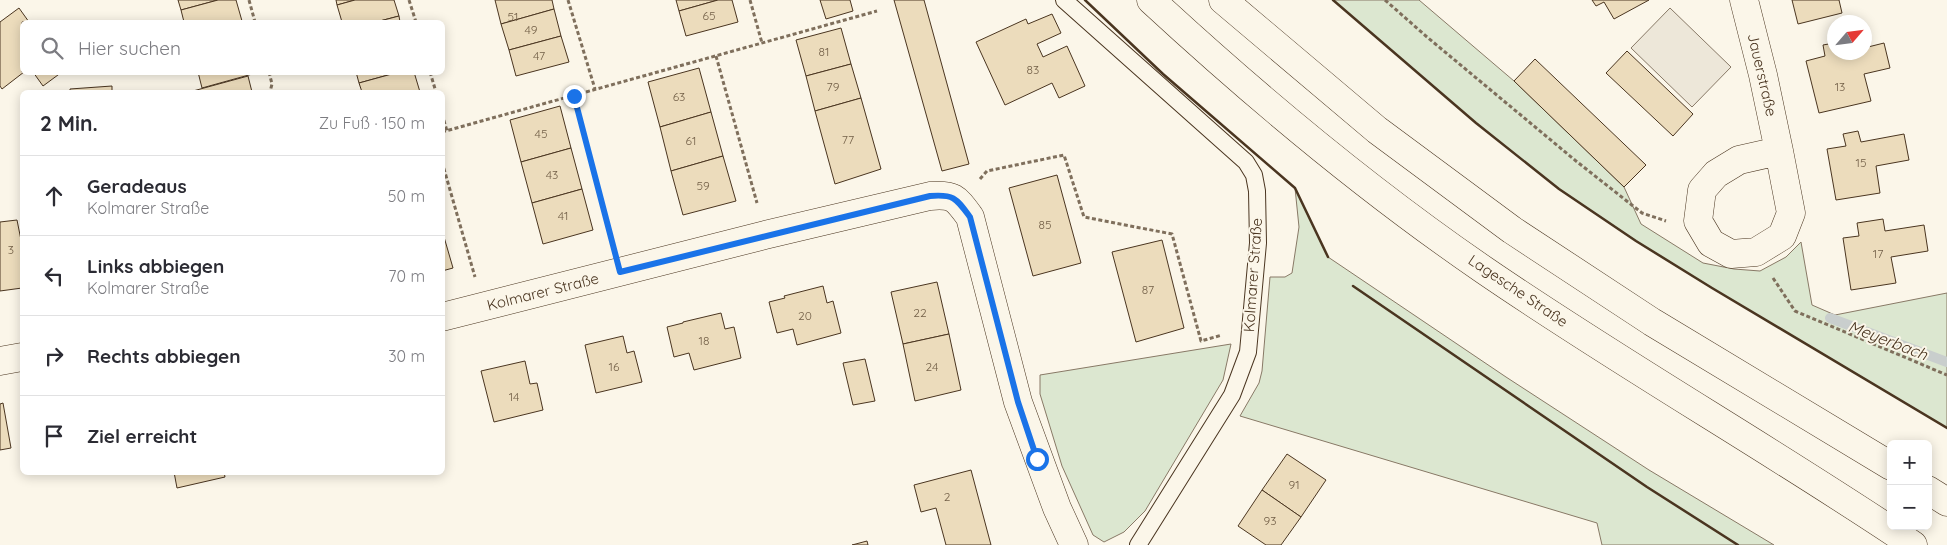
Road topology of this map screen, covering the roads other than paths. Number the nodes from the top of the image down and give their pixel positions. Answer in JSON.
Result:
{"nodes":[{"id":1,"x":1064,"y":0,"type":"edge"},
{"id":2,"x":1151,"y":0,"type":"edge"},
{"id":3,"x":1223,"y":0,"type":"edge"},
{"id":4,"x":1744,"y":0,"type":"edge"},
{"id":5,"x":1779,"y":151,"type":"junction"},
{"id":6,"x":445,"y":316,"type":"edge"},
{"id":7,"x":20,"y":357,"type":"edge"},
{"id":8,"x":0,"y":361,"type":"edge"},
{"id":9,"x":1887,"y":464,"type":"edge"},
{"id":10,"x":1932,"y":493,"type":"edge"},
{"id":11,"x":1947,"y":502,"type":"edge"},
{"id":12,"x":1074,"y":545,"type":"edge"},
{"id":13,"x":1138,"y":545,"type":"edge"},
{"id":14,"x":1912,"y":545,"type":"edge"}],
"edges":[{"from":1,"to":13,"type":"lane","name":"Kolmarer Straße"},
{"from":2,"to":14,"type":"main road","name":"Lagesche Straße"},
{"from":3,"to":9,"type":"main road"},
{"from":4,"to":5,"type":"main road","name":"Jauerstraße"},
{"from":5,"to":5,"type":"main road","name":"Jauerstraße"},
{"from":6,"to":12,"type":"main road","name":"Kolmarer Straße"},
{"from":7,"to":8,"type":"main road"},
{"from":10,"to":11,"type":"main road"}]}
